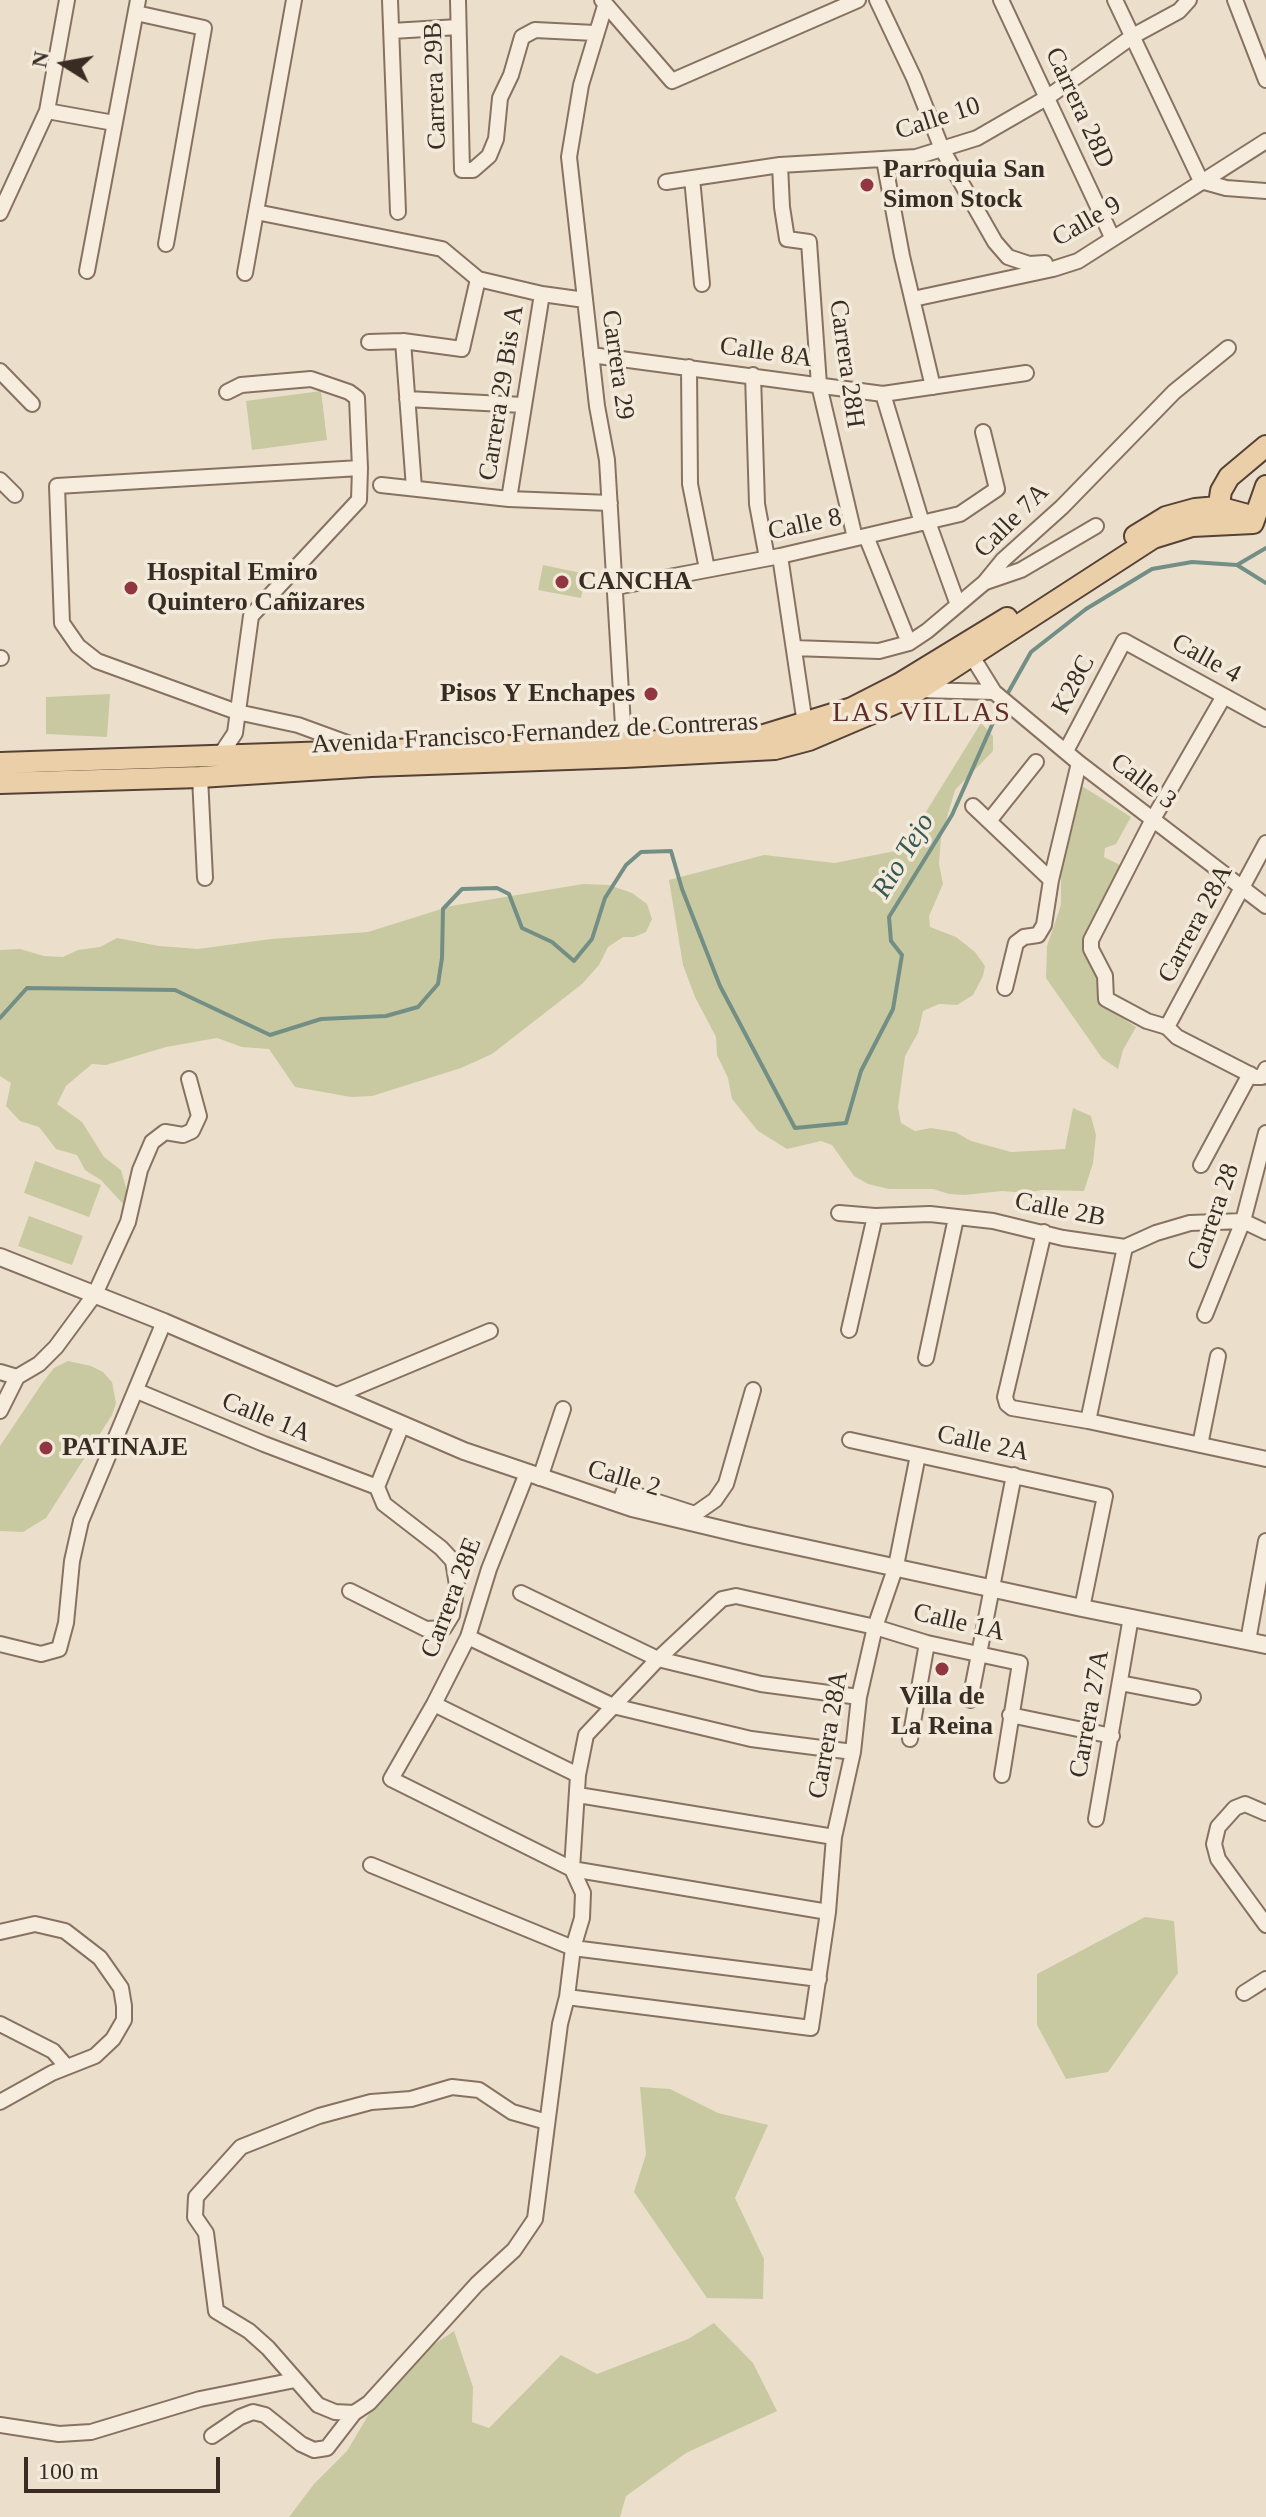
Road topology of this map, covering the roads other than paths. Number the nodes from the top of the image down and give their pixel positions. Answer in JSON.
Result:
{"nodes":[{"id":1,"x":67,"y":0,"type":"edge"},
{"id":2,"x":294,"y":0,"type":"edge"},
{"id":3,"x":390,"y":0,"type":"edge"},
{"id":4,"x":458,"y":0,"type":"edge"},
{"id":5,"x":858,"y":0,"type":"edge"},
{"id":6,"x":877,"y":0,"type":"edge"},
{"id":7,"x":1001,"y":0,"type":"edge"},
{"id":8,"x":1115,"y":0,"type":"edge"},
{"id":9,"x":1189,"y":0,"type":"edge"},
{"id":10,"x":1235,"y":0,"type":"edge"},
{"id":11,"x":608,"y":2,"type":"edge"},
{"id":12,"x":137,"y":6,"type":"edge"},
{"id":13,"x":458,"y":27,"type":"junction"},
{"id":14,"x":392,"y":31,"type":"junction"},
{"id":15,"x":595,"y":33,"type":"junction"},
{"id":16,"x":1133,"y":36,"type":"junction"},
{"id":17,"x":1266,"y":80,"type":"edge"},
{"id":18,"x":1048,"y":97,"type":"junction"},
{"id":19,"x":47,"y":111,"type":"junction"},
{"id":20,"x":114,"y":123,"type":"junction"},
{"id":21,"x":1266,"y":141,"type":"edge"},
{"id":22,"x":942,"y":149,"type":"junction"},
{"id":23,"x":884,"y":160,"type":"junction"},
{"id":24,"x":780,"y":165,"type":"junction"},
{"id":25,"x":692,"y":178,"type":"junction"},
{"id":26,"x":1201,"y":181,"type":"junction"},
{"id":27,"x":666,"y":182,"type":"dead end"},
{"id":28,"x":1263,"y":189,"type":"edge"},
{"id":29,"x":256,"y":212,"type":"junction"},
{"id":30,"x":398,"y":212,"type":"dead end"},
{"id":31,"x":0,"y":213,"type":"edge"},
{"id":32,"x":1112,"y":237,"type":"junction"},
{"id":33,"x":166,"y":244,"type":"dead end"},
{"id":34,"x":1078,"y":261,"type":"junction"},
{"id":35,"x":87,"y":271,"type":"dead end"},
{"id":36,"x":245,"y":273,"type":"dead end"},
{"id":37,"x":478,"y":279,"type":"junction"},
{"id":38,"x":702,"y":284,"type":"dead end"},
{"id":39,"x":542,"y":294,"type":"junction"},
{"id":40,"x":913,"y":299,"type":"junction"},
{"id":41,"x":585,"y":300,"type":"junction"},
{"id":42,"x":403,"y":341,"type":"junction"},
{"id":43,"x":369,"y":342,"type":"dead end"},
{"id":44,"x":1228,"y":348,"type":"dead end"},
{"id":45,"x":591,"y":355,"type":"junction"},
{"id":46,"x":689,"y":367,"type":"junction"},
{"id":47,"x":0,"y":371,"type":"edge"},
{"id":48,"x":1026,"y":373,"type":"dead end"},
{"id":49,"x":753,"y":375,"type":"junction"},
{"id":50,"x":819,"y":385,"type":"junction"},
{"id":51,"x":933,"y":387,"type":"junction"},
{"id":52,"x":227,"y":392,"type":"dead end"},
{"id":53,"x":883,"y":394,"type":"junction"},
{"id":54,"x":407,"y":399,"type":"junction"},
{"id":55,"x":32,"y":404,"type":"dead end"},
{"id":56,"x":523,"y":405,"type":"junction"},
{"id":57,"x":983,"y":432,"type":"dead end"},
{"id":58,"x":1266,"y":446,"type":"edge"},
{"id":59,"x":360,"y":468,"type":"junction"},
{"id":60,"x":1229,"y":477,"type":"junction"},
{"id":61,"x":0,"y":480,"type":"edge"},
{"id":62,"x":381,"y":485,"type":"dead end"},
{"id":63,"x":1266,"y":486,"type":"edge"},
{"id":64,"x":414,"y":488,"type":"junction"},
{"id":65,"x":15,"y":495,"type":"dead end"},
{"id":66,"x":509,"y":499,"type":"junction"},
{"id":67,"x":610,"y":503,"type":"junction"},
{"id":68,"x":1217,"y":515,"type":"junction"},
{"id":69,"x":1166,"y":517,"type":"junction"},
{"id":70,"x":1260,"y":522,"type":"edge"},
{"id":71,"x":925,"y":523,"type":"junction"},
{"id":72,"x":1096,"y":526,"type":"dead end"},
{"id":73,"x":860,"y":537,"type":"junction"},
{"id":74,"x":774,"y":557,"type":"junction"},
{"id":75,"x":707,"y":569,"type":"junction"},
{"id":76,"x":985,"y":582,"type":"junction"},
{"id":77,"x":616,"y":587,"type":"junction"},
{"id":78,"x":958,"y":605,"type":"junction"},
{"id":79,"x":1124,"y":641,"type":"joint"},
{"id":80,"x":909,"y":643,"type":"junction"},
{"id":81,"x":794,"y":648,"type":"junction"},
{"id":82,"x":968,"y":651,"type":"junction"},
{"id":83,"x":920,"y":690,"type":"junction"},
{"id":84,"x":996,"y":693,"type":"junction"},
{"id":85,"x":1224,"y":696,"type":"junction"},
{"id":86,"x":237,"y":712,"type":"junction"},
{"id":87,"x":1266,"y":719,"type":"edge"},
{"id":88,"x":805,"y":724,"type":"junction"},
{"id":89,"x":624,"y":742,"type":"junction"},
{"id":90,"x":369,"y":751,"type":"junction"},
{"id":91,"x":1066,"y":751,"type":"junction"},
{"id":92,"x":221,"y":754,"type":"junction"},
{"id":93,"x":1036,"y":762,"type":"dead end"},
{"id":94,"x":0,"y":763,"type":"edge"},
{"id":95,"x":1079,"y":763,"type":"junction"},
{"id":96,"x":200,"y":777,"type":"junction"},
{"id":97,"x":0,"y":783,"type":"edge"},
{"id":98,"x":973,"y":806,"type":"dead end"},
{"id":99,"x":1153,"y":819,"type":"junction"},
{"id":100,"x":989,"y":821,"type":"junction"},
{"id":101,"x":1266,"y":843,"type":"edge"},
{"id":102,"x":205,"y":878,"type":"dead end"},
{"id":103,"x":1051,"y":880,"type":"junction"},
{"id":104,"x":1243,"y":887,"type":"junction"},
{"id":105,"x":1266,"y":906,"type":"edge"},
{"id":106,"x":1005,"y":988,"type":"dead end"},
{"id":107,"x":1167,"y":1027,"type":"junction"},
{"id":108,"x":1259,"y":1073,"type":"edge"},
{"id":109,"x":189,"y":1079,"type":"dead end"},
{"id":110,"x":1266,"y":1133,"type":"edge"},
{"id":111,"x":1201,"y":1165,"type":"dead end"},
{"id":112,"x":839,"y":1213,"type":"dead end"},
{"id":113,"x":875,"y":1216,"type":"junction"},
{"id":114,"x":956,"y":1218,"type":"junction"},
{"id":115,"x":1243,"y":1221,"type":"junction"},
{"id":116,"x":1044,"y":1232,"type":"junction"},
{"id":117,"x":1266,"y":1232,"type":"edge"},
{"id":118,"x":1125,"y":1247,"type":"junction"},
{"id":119,"x":0,"y":1257,"type":"edge"},
{"id":120,"x":95,"y":1294,"type":"junction"},
{"id":121,"x":1205,"y":1315,"type":"dead end"},
{"id":122,"x":164,"y":1322,"type":"junction"},
{"id":123,"x":849,"y":1330,"type":"dead end"},
{"id":124,"x":490,"y":1331,"type":"dead end"},
{"id":125,"x":1218,"y":1356,"type":"dead end"},
{"id":126,"x":926,"y":1358,"type":"dead end"},
{"id":127,"x":0,"y":1372,"type":"edge"},
{"id":128,"x":17,"y":1377,"type":"junction"},
{"id":129,"x":753,"y":1390,"type":"dead end"},
{"id":130,"x":137,"y":1391,"type":"junction"},
{"id":131,"x":337,"y":1395,"type":"junction"},
{"id":132,"x":563,"y":1409,"type":"dead end"},
{"id":133,"x":0,"y":1411,"type":"edge"},
{"id":134,"x":1088,"y":1421,"type":"junction"},
{"id":135,"x":402,"y":1425,"type":"junction"},
{"id":136,"x":850,"y":1440,"type":"dead end"},
{"id":137,"x":1200,"y":1445,"type":"junction"},
{"id":138,"x":918,"y":1455,"type":"junction"},
{"id":139,"x":1266,"y":1459,"type":"edge"},
{"id":140,"x":533,"y":1475,"type":"junction"},
{"id":141,"x":1014,"y":1475,"type":"junction"},
{"id":142,"x":377,"y":1487,"type":"junction"},
{"id":143,"x":629,"y":1502,"type":"junction"},
{"id":144,"x":1266,"y":1541,"type":"edge"},
{"id":145,"x":896,"y":1566,"type":"junction"},
{"id":146,"x":993,"y":1588,"type":"junction"},
{"id":147,"x":350,"y":1591,"type":"dead end"},
{"id":148,"x":521,"y":1593,"type":"dead end"},
{"id":149,"x":1082,"y":1608,"type":"junction"},
{"id":150,"x":1131,"y":1617,"type":"junction"},
{"id":151,"x":875,"y":1627,"type":"junction"},
{"id":152,"x":468,"y":1637,"type":"junction"},
{"id":153,"x":1248,"y":1641,"type":"junction"},
{"id":154,"x":927,"y":1643,"type":"junction"},
{"id":155,"x":0,"y":1644,"type":"edge"},
{"id":156,"x":1266,"y":1645,"type":"edge"},
{"id":157,"x":979,"y":1653,"type":"junction"},
{"id":158,"x":658,"y":1659,"type":"junction"},
{"id":159,"x":1120,"y":1683,"type":"junction"},
{"id":160,"x":859,"y":1697,"type":"junction"},
{"id":161,"x":1193,"y":1697,"type":"dead end"},
{"id":162,"x":970,"y":1700,"type":"dead end"},
{"id":163,"x":434,"y":1704,"type":"junction"},
{"id":164,"x":613,"y":1706,"type":"junction"},
{"id":165,"x":1010,"y":1715,"type":"junction"},
{"id":166,"x":1112,"y":1736,"type":"junction"},
{"id":167,"x":910,"y":1739,"type":"dead end"},
{"id":168,"x":853,"y":1752,"type":"junction"},
{"id":169,"x":578,"y":1775,"type":"junction"},
{"id":170,"x":1002,"y":1775,"type":"dead end"},
{"id":171,"x":578,"y":1795,"type":"junction"},
{"id":172,"x":1266,"y":1813,"type":"edge"},
{"id":173,"x":1096,"y":1819,"type":"dead end"},
{"id":174,"x":834,"y":1837,"type":"junction"},
{"id":175,"x":371,"y":1865,"type":"dead end"},
{"id":176,"x":572,"y":1869,"type":"junction"},
{"id":177,"x":828,"y":1912,"type":"junction"},
{"id":178,"x":1266,"y":1925,"type":"edge"},
{"id":179,"x":0,"y":1932,"type":"edge"},
{"id":180,"x":573,"y":1948,"type":"junction"},
{"id":181,"x":819,"y":1979,"type":"junction"},
{"id":182,"x":1266,"y":1979,"type":"edge"},
{"id":183,"x":1244,"y":1993,"type":"dead end"},
{"id":184,"x":567,"y":1997,"type":"junction"},
{"id":185,"x":0,"y":2024,"type":"edge"},
{"id":186,"x":67,"y":2067,"type":"junction"},
{"id":187,"x":0,"y":2102,"type":"edge"},
{"id":188,"x":547,"y":2122,"type":"junction"},
{"id":189,"x":295,"y":2380,"type":"junction"},
{"id":190,"x":354,"y":2413,"type":"junction"},
{"id":191,"x":0,"y":2425,"type":"edge"},
{"id":192,"x":212,"y":2436,"type":"dead end"}],
"edges":[{"from":1,"to":19,"type":"street"},
{"from":2,"to":29,"type":"street"},
{"from":3,"to":14,"type":"street"},
{"from":4,"to":13,"type":"street","name":"Carrera 29B"},
{"from":5,"to":11,"type":"street"},
{"from":6,"to":22,"type":"street"},
{"from":7,"to":18,"type":"street","name":"Carrera 28D"},
{"from":8,"to":16,"type":"street"},
{"from":9,"to":16,"type":"street","name":"Calle 10"},
{"from":10,"to":17,"type":"street"},
{"from":11,"to":15,"type":"street","name":"Carrera 29"},
{"from":12,"to":20,"type":"street"},
{"from":12,"to":33,"type":"street"},
{"from":13,"to":14,"type":"street"},
{"from":13,"to":15,"type":"street","name":"Carrera 29B"},
{"from":14,"to":30,"type":"street"},
{"from":15,"to":41,"type":"street","name":"Carrera 29"},
{"from":16,"to":18,"type":"street","name":"Calle 10"},
{"from":16,"to":26,"type":"street"},
{"from":18,"to":22,"type":"street","name":"Calle 10"},
{"from":18,"to":32,"type":"street","name":"Carrera 28D"},
{"from":19,"to":20,"type":"street"},
{"from":19,"to":31,"type":"street"},
{"from":20,"to":35,"type":"street"},
{"from":21,"to":26,"type":"street","name":"Calle 9"},
{"from":22,"to":23,"type":"street","name":"Calle 10"},
{"from":22,"to":34,"type":"street"},
{"from":23,"to":24,"type":"street","name":"Calle 10"},
{"from":23,"to":40,"type":"street"},
{"from":24,"to":25,"type":"street","name":"Calle 10"},
{"from":24,"to":50,"type":"street","name":"Carrera 28H"},
{"from":25,"to":27,"type":"street","name":"Calle 10"},
{"from":25,"to":38,"type":"street"},
{"from":26,"to":28,"type":"street"},
{"from":26,"to":32,"type":"street","name":"Calle 9"},
{"from":29,"to":36,"type":"street"},
{"from":29,"to":37,"type":"street"},
{"from":32,"to":34,"type":"street","name":"Calle 9"},
{"from":34,"to":40,"type":"street","name":"Calle 9"},
{"from":37,"to":39,"type":"street"},
{"from":37,"to":42,"type":"street"},
{"from":39,"to":41,"type":"street"},
{"from":39,"to":56,"type":"street","name":"Carrera 29 Bis A"},
{"from":40,"to":51,"type":"street"},
{"from":41,"to":45,"type":"street","name":"Carrera 29"},
{"from":42,"to":43,"type":"street"},
{"from":42,"to":54,"type":"street"},
{"from":44,"to":76,"type":"street","name":"Calle 7A"},
{"from":45,"to":46,"type":"street","name":"Calle 8A"},
{"from":45,"to":67,"type":"street","name":"Carrera 29"},
{"from":46,"to":49,"type":"street","name":"Calle 8A"},
{"from":46,"to":75,"type":"street"},
{"from":47,"to":55,"type":"street"},
{"from":48,"to":51,"type":"street","name":"Calle 8A"},
{"from":49,"to":50,"type":"street","name":"Calle 8A"},
{"from":49,"to":74,"type":"street"},
{"from":50,"to":53,"type":"street","name":"Calle 8A"},
{"from":50,"to":73,"type":"street","name":"Carrera 28H"},
{"from":51,"to":53,"type":"street","name":"Calle 8A"},
{"from":52,"to":59,"type":"street"},
{"from":53,"to":71,"type":"street"},
{"from":54,"to":56,"type":"street"},
{"from":54,"to":64,"type":"street"},
{"from":56,"to":66,"type":"street","name":"Carrera 29 Bis A"},
{"from":57,"to":71,"type":"street","name":"Calle 8"},
{"from":58,"to":60,"type":"main road"},
{"from":59,"to":86,"type":"street"},
{"from":59,"to":86,"type":"street"},
{"from":60,"to":68,"type":"main road"},
{"from":60,"to":69,"type":"main road"},
{"from":61,"to":65,"type":"street"},
{"from":62,"to":64,"type":"street"},
{"from":63,"to":70,"type":"main road"},
{"from":64,"to":66,"type":"street"},
{"from":66,"to":67,"type":"street"},
{"from":67,"to":77,"type":"street","name":"Carrera 29"},
{"from":68,"to":69,"type":"main road","name":"Avenida Francisco Fernandez de Contreras"},
{"from":68,"to":70,"type":"main road","name":"Avenida Francisco Fernandez de Contreras"},
{"from":68,"to":82,"type":"main road","name":"Avenida Francisco Fernandez de Contreras"},
{"from":69,"to":82,"type":"main road","name":"Avenida Francisco Fernandez de Contreras"},
{"from":71,"to":73,"type":"street","name":"Calle 8"},
{"from":71,"to":78,"type":"street"},
{"from":72,"to":76,"type":"street"},
{"from":73,"to":74,"type":"street","name":"Calle 8"},
{"from":73,"to":80,"type":"street","name":"Carrera 28H"},
{"from":74,"to":75,"type":"street","name":"Calle 8"},
{"from":74,"to":81,"type":"street"},
{"from":75,"to":77,"type":"street","name":"Calle 8"},
{"from":76,"to":78,"type":"street","name":"Calle 7A"},
{"from":77,"to":89,"type":"street","name":"Carrera 29"},
{"from":78,"to":80,"type":"street","name":"Calle 7A"},
{"from":79,"to":85,"type":"street","name":"Calle 4"},
{"from":79,"to":91,"type":"street","name":"K28C"},
{"from":80,"to":81,"type":"street","name":"Calle 7A"},
{"from":81,"to":88,"type":"street"},
{"from":82,"to":83,"type":"main road","name":"Avenida Francisco Fernandez de Contreras"},
{"from":82,"to":84,"type":"street","name":"Calle 3"},
{"from":82,"to":88,"type":"main road","name":"Avenida Francisco Fernandez de Contreras"},
{"from":83,"to":84,"type":"street"},
{"from":83,"to":96,"type":"main road","name":"Avenida Francisco Fernandez de Contreras"},
{"from":84,"to":91,"type":"street","name":"Calle 3"},
{"from":85,"to":87,"type":"street","name":"Calle 4"},
{"from":85,"to":99,"type":"street"},
{"from":86,"to":90,"type":"street"},
{"from":86,"to":92,"type":"street"},
{"from":88,"to":89,"type":"main road","name":"Avenida Francisco Fernandez de Contreras"},
{"from":89,"to":90,"type":"main road","name":"Avenida Francisco Fernandez de Contreras"},
{"from":90,"to":92,"type":"main road","name":"Avenida Francisco Fernandez de Contreras"},
{"from":91,"to":95,"type":"street","name":"Calle 3"},
{"from":92,"to":94,"type":"main road","name":"Avenida Francisco Fernandez de Contreras"},
{"from":93,"to":100,"type":"street"},
{"from":95,"to":99,"type":"street","name":"Calle 3"},
{"from":95,"to":103,"type":"street"},
{"from":96,"to":97,"type":"main road","name":"Avenida Francisco Fernandez de Contreras"},
{"from":96,"to":102,"type":"street"},
{"from":98,"to":100,"type":"street"},
{"from":99,"to":104,"type":"street","name":"Calle 3"},
{"from":99,"to":107,"type":"street"},
{"from":100,"to":103,"type":"street"},
{"from":101,"to":104,"type":"street","name":"Carrera 28A"},
{"from":103,"to":106,"type":"street"},
{"from":104,"to":105,"type":"street","name":"Calle 3"},
{"from":104,"to":107,"type":"street","name":"Carrera 28A"},
{"from":107,"to":108,"type":"street"},
{"from":108,"to":111,"type":"street"},
{"from":109,"to":120,"type":"street"},
{"from":110,"to":115,"type":"street","name":"Carrera 28"},
{"from":112,"to":113,"type":"street","name":"Calle 2B"},
{"from":113,"to":114,"type":"street","name":"Calle 2B"},
{"from":113,"to":123,"type":"street"},
{"from":114,"to":116,"type":"street","name":"Calle 2B"},
{"from":114,"to":126,"type":"street"},
{"from":115,"to":117,"type":"street","name":"Calle 2B"},
{"from":115,"to":118,"type":"street","name":"Calle 2B"},
{"from":115,"to":121,"type":"street","name":"Carrera 28"},
{"from":116,"to":118,"type":"street","name":"Calle 2B"},
{"from":116,"to":134,"type":"street"},
{"from":118,"to":134,"type":"street"},
{"from":119,"to":120,"type":"street","name":"Calle 2"},
{"from":120,"to":122,"type":"street","name":"Calle 2"},
{"from":120,"to":128,"type":"street"},
{"from":122,"to":130,"type":"street"},
{"from":122,"to":131,"type":"street","name":"Calle 2"},
{"from":124,"to":131,"type":"street"},
{"from":125,"to":137,"type":"street"},
{"from":127,"to":128,"type":"street"},
{"from":128,"to":133,"type":"street"},
{"from":129,"to":143,"type":"street"},
{"from":130,"to":142,"type":"street","name":"Calle 1A"},
{"from":130,"to":155,"type":"street"},
{"from":131,"to":135,"type":"street","name":"Calle 2"},
{"from":132,"to":140,"type":"street","name":"Carrera 28E"},
{"from":134,"to":137,"type":"street"},
{"from":135,"to":140,"type":"street","name":"Calle 2"},
{"from":135,"to":142,"type":"street"},
{"from":136,"to":138,"type":"street","name":"Calle 2A"},
{"from":137,"to":139,"type":"street"},
{"from":138,"to":141,"type":"street","name":"Calle 2A"},
{"from":138,"to":145,"type":"street","name":"Carrera 28A"},
{"from":140,"to":143,"type":"street","name":"Calle 2"},
{"from":140,"to":152,"type":"street","name":"Carrera 28E"},
{"from":141,"to":146,"type":"street"},
{"from":141,"to":149,"type":"street","name":"Calle 2A"},
{"from":142,"to":147,"type":"street"},
{"from":143,"to":145,"type":"street","name":"Calle 2"},
{"from":144,"to":153,"type":"street"},
{"from":145,"to":146,"type":"street","name":"Calle 2"},
{"from":145,"to":151,"type":"street","name":"Carrera 28A"},
{"from":146,"to":149,"type":"street","name":"Calle 2"},
{"from":146,"to":157,"type":"street"},
{"from":148,"to":158,"type":"street"},
{"from":149,"to":150,"type":"street","name":"Calle 2"},
{"from":150,"to":153,"type":"street","name":"Calle 2"},
{"from":150,"to":159,"type":"street","name":"Carrera 27A"},
{"from":151,"to":154,"type":"street","name":"Calle 1A"},
{"from":151,"to":158,"type":"street","name":"Calle 1A"},
{"from":151,"to":160,"type":"street","name":"Carrera 28A"},
{"from":152,"to":163,"type":"street","name":"Carrera 28E"},
{"from":152,"to":164,"type":"street"},
{"from":153,"to":156,"type":"street","name":"Calle 2"},
{"from":154,"to":157,"type":"street","name":"Calle 1A"},
{"from":154,"to":167,"type":"street"},
{"from":157,"to":162,"type":"street"},
{"from":157,"to":165,"type":"street","name":"Calle 1A"},
{"from":158,"to":160,"type":"street"},
{"from":158,"to":164,"type":"street"},
{"from":159,"to":161,"type":"street"},
{"from":159,"to":166,"type":"street","name":"Carrera 27A"},
{"from":160,"to":168,"type":"street","name":"Carrera 28A"},
{"from":163,"to":169,"type":"street"},
{"from":163,"to":176,"type":"street","name":"Carrera 28E"},
{"from":164,"to":168,"type":"street"},
{"from":164,"to":169,"type":"street"},
{"from":165,"to":166,"type":"street"},
{"from":165,"to":170,"type":"street"},
{"from":166,"to":173,"type":"street","name":"Carrera 27A"},
{"from":168,"to":174,"type":"street","name":"Carrera 28A"},
{"from":169,"to":171,"type":"street"},
{"from":171,"to":174,"type":"street"},
{"from":171,"to":176,"type":"street"},
{"from":172,"to":178,"type":"street"},
{"from":174,"to":177,"type":"street","name":"Carrera 28A"},
{"from":175,"to":180,"type":"street"},
{"from":176,"to":177,"type":"street"},
{"from":176,"to":180,"type":"street"},
{"from":177,"to":181,"type":"street","name":"Carrera 28A"},
{"from":179,"to":186,"type":"street"},
{"from":180,"to":181,"type":"street"},
{"from":180,"to":184,"type":"street"},
{"from":181,"to":184,"type":"street","name":"Carrera 28A"},
{"from":182,"to":183,"type":"street"},
{"from":184,"to":188,"type":"street"},
{"from":185,"to":186,"type":"street"},
{"from":186,"to":187,"type":"street"},
{"from":188,"to":189,"type":"street"},
{"from":188,"to":190,"type":"street"},
{"from":189,"to":190,"type":"street"},
{"from":189,"to":191,"type":"street"},
{"from":190,"to":192,"type":"street"}]}
